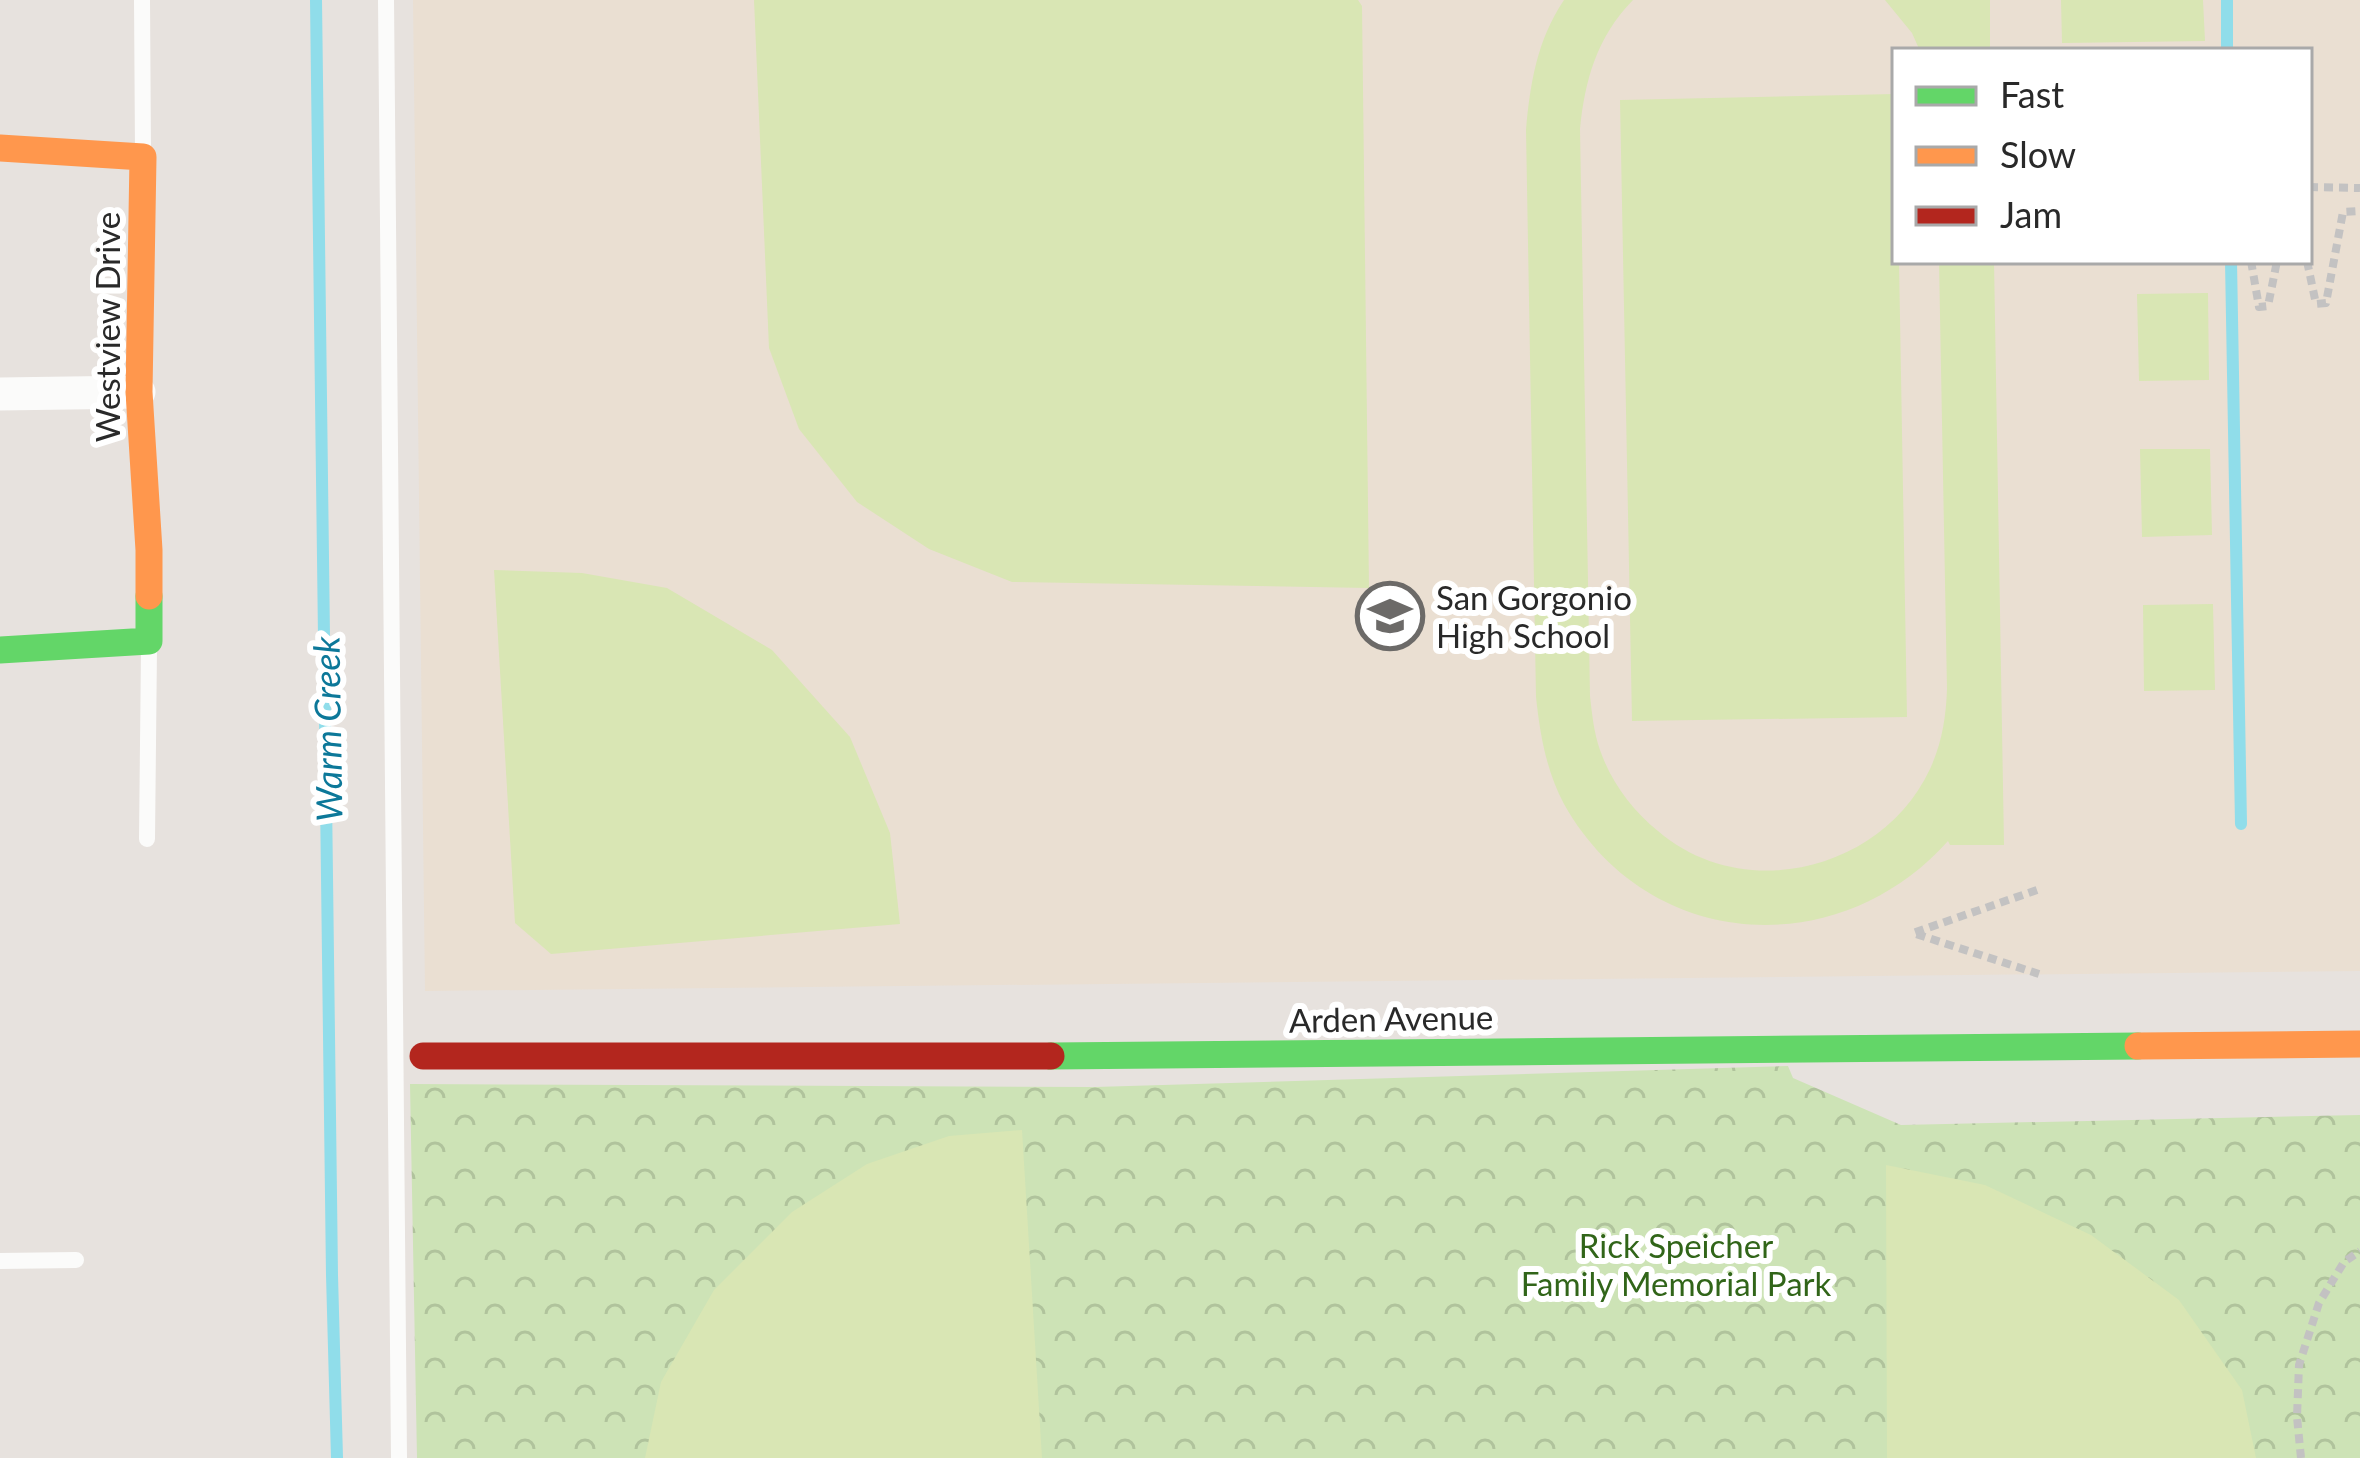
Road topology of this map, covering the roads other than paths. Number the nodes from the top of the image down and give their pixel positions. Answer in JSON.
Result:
{"nodes":[{"id":1,"x":142,"y":0,"type":"edge"},
{"id":2,"x":386,"y":0,"type":"edge"},
{"id":3,"x":0,"y":148,"type":"edge"},
{"id":4,"x":143,"y":157,"type":"junction"},
{"id":5,"x":139,"y":392,"type":"junction"},
{"id":6,"x":0,"y":394,"type":"edge"},
{"id":7,"x":148,"y":641,"type":"junction"},
{"id":8,"x":0,"y":650,"type":"edge"},
{"id":9,"x":147,"y":839,"type":"dead end"},
{"id":10,"x":2360,"y":1044,"type":"edge"},
{"id":11,"x":423,"y":1057,"type":"dead end"},
{"id":12,"x":76,"y":1261,"type":"dead end"},
{"id":13,"x":0,"y":1262,"type":"edge"},
{"id":14,"x":399,"y":1458,"type":"edge"}],
"edges":[{"from":1,"to":4,"type":"lane"},
{"from":2,"to":14,"type":"lane"},
{"from":3,"to":4,"type":"street"},
{"from":4,"to":5,"type":"street","name":"Westview Drive"},
{"from":5,"to":6,"type":"street"},
{"from":5,"to":7,"type":"street","name":"Westview Drive"},
{"from":7,"to":8,"type":"street"},
{"from":7,"to":9,"type":"lane"},
{"from":10,"to":11,"type":"street","name":"Arden Avenue"},
{"from":12,"to":13,"type":"lane"}]}
